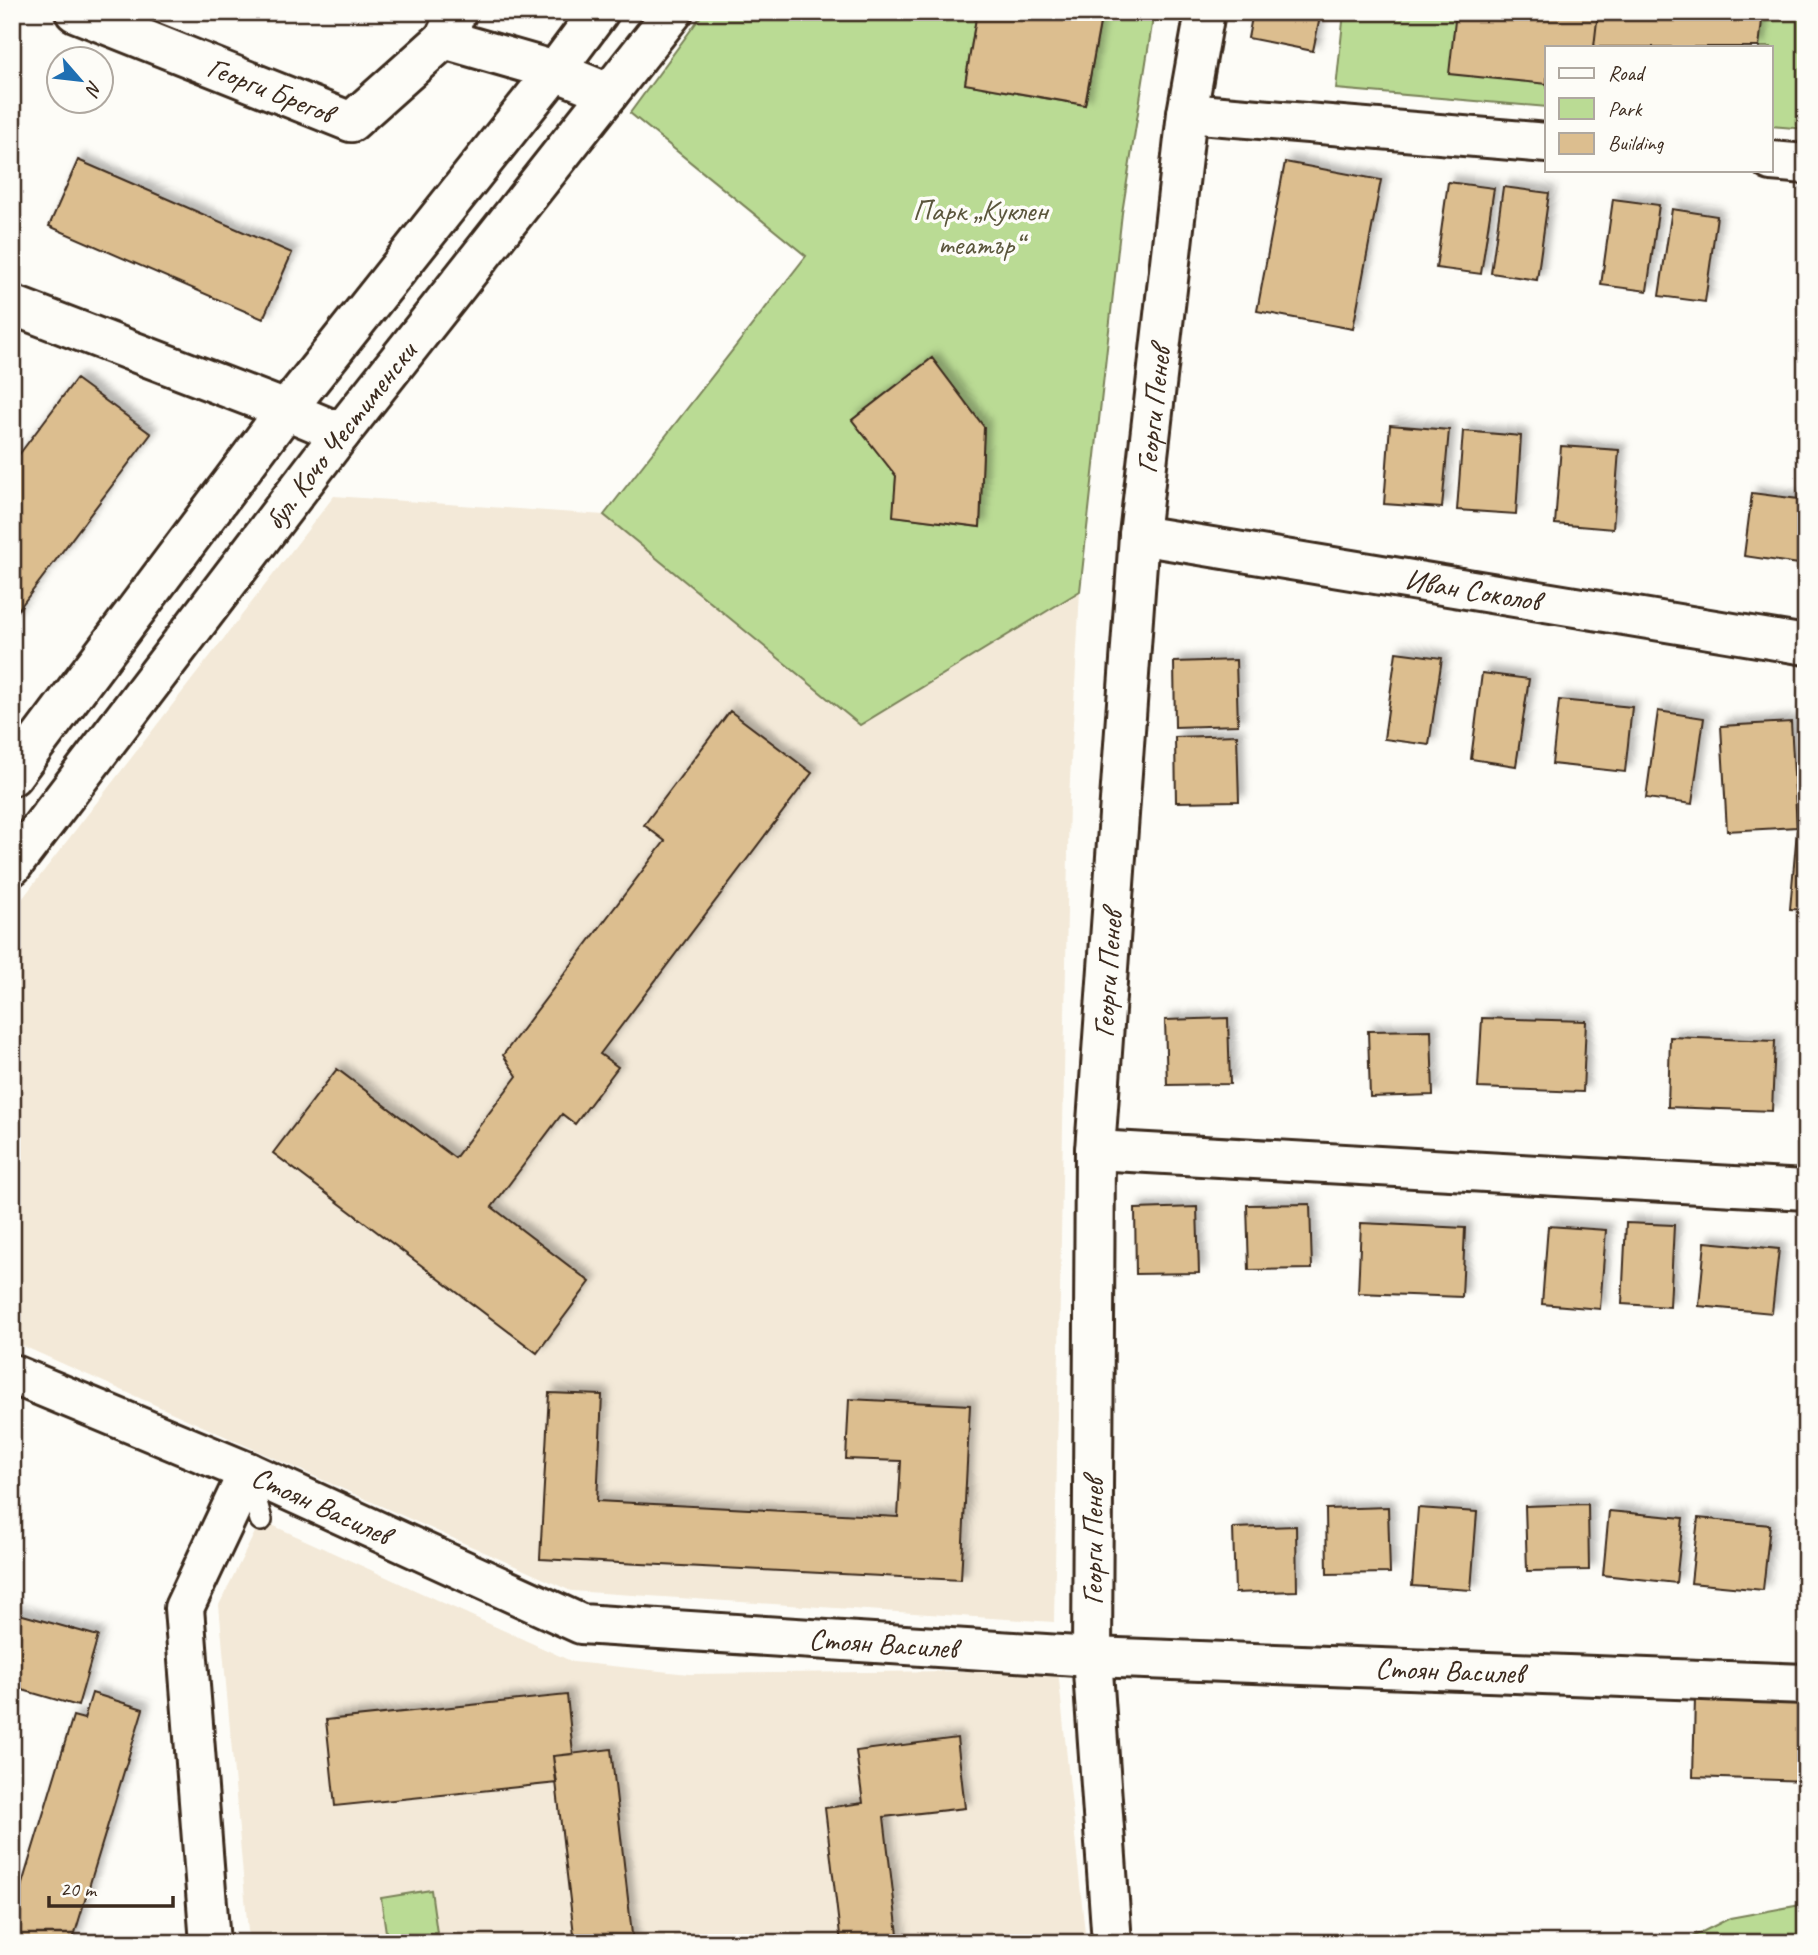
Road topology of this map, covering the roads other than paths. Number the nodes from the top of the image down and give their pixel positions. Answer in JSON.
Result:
{"nodes":[{"id":1,"x":75,"y":12,"type":"edge"},
{"id":2,"x":599,"y":12,"type":"edge"},
{"id":3,"x":673,"y":12,"type":"edge"},
{"id":4,"x":1205,"y":12,"type":"edge"},
{"id":5,"x":450,"y":26,"type":"edge"},
{"id":6,"x":555,"y":71,"type":"junction"},
{"id":7,"x":609,"y":93,"type":"junction"},
{"id":8,"x":1187,"y":113,"type":"junction"},
{"id":9,"x":1545,"y":143,"type":"edge"},
{"id":10,"x":1772,"y":161,"type":"edge"},
{"id":11,"x":1806,"y":164,"type":"edge"},
{"id":12,"x":12,"y":305,"type":"edge"},
{"id":13,"x":286,"y":410,"type":"junction"},
{"id":14,"x":341,"y":433,"type":"junction"},
{"id":15,"x":1139,"y":535,"type":"junction"},
{"id":16,"x":1806,"y":645,"type":"edge"},
{"id":17,"x":12,"y":776,"type":"edge"},
{"id":18,"x":12,"y":866,"type":"edge"},
{"id":19,"x":1095,"y":1150,"type":"junction"},
{"id":20,"x":1806,"y":1190,"type":"edge"},
{"id":21,"x":12,"y":1374,"type":"edge"},
{"id":22,"x":248,"y":1472,"type":"junction"},
{"id":23,"x":261,"y":1520,"type":"dead end"},
{"id":24,"x":1092,"y":1657,"type":"junction"},
{"id":25,"x":1806,"y":1684,"type":"edge"},
{"id":26,"x":210,"y":1943,"type":"edge"},
{"id":27,"x":1112,"y":1943,"type":"edge"}],
"edges":[{"from":1,"to":5,"type":"street","name":"Георги Брегов"},
{"from":2,"to":6,"type":"street","name":"бул. Кочо Честименски"},
{"from":3,"to":7,"type":"street","name":"бул. Кочо Честименски"},
{"from":4,"to":8,"type":"street","name":"Георги Пенев"},
{"from":5,"to":6,"type":"street"},
{"from":6,"to":7,"type":"street"},
{"from":6,"to":13,"type":"street","name":"бул. Кочо Честименски"},
{"from":7,"to":14,"type":"street","name":"бул. Кочо Честименски"},
{"from":8,"to":9,"type":"street"},
{"from":8,"to":15,"type":"street","name":"Георги Пенев"},
{"from":10,"to":11,"type":"street"},
{"from":12,"to":13,"type":"street"},
{"from":13,"to":14,"type":"street"},
{"from":13,"to":17,"type":"street","name":"бул. Кочо Честименски"},
{"from":14,"to":18,"type":"street","name":"бул. Кочо Честименски"},
{"from":15,"to":16,"type":"street","name":"Иван Соколов"},
{"from":15,"to":19,"type":"street","name":"Георги Пенев"},
{"from":19,"to":20,"type":"street"},
{"from":19,"to":24,"type":"street","name":"Георги Пенев"},
{"from":21,"to":22,"type":"street","name":"Стоян Василев"},
{"from":22,"to":23,"type":"lane"},
{"from":22,"to":24,"type":"street","name":"Стоян Василев"},
{"from":22,"to":26,"type":"street"},
{"from":24,"to":25,"type":"street","name":"Стоян Василев"},
{"from":24,"to":27,"type":"street","name":"Георги Пенев"}]}
